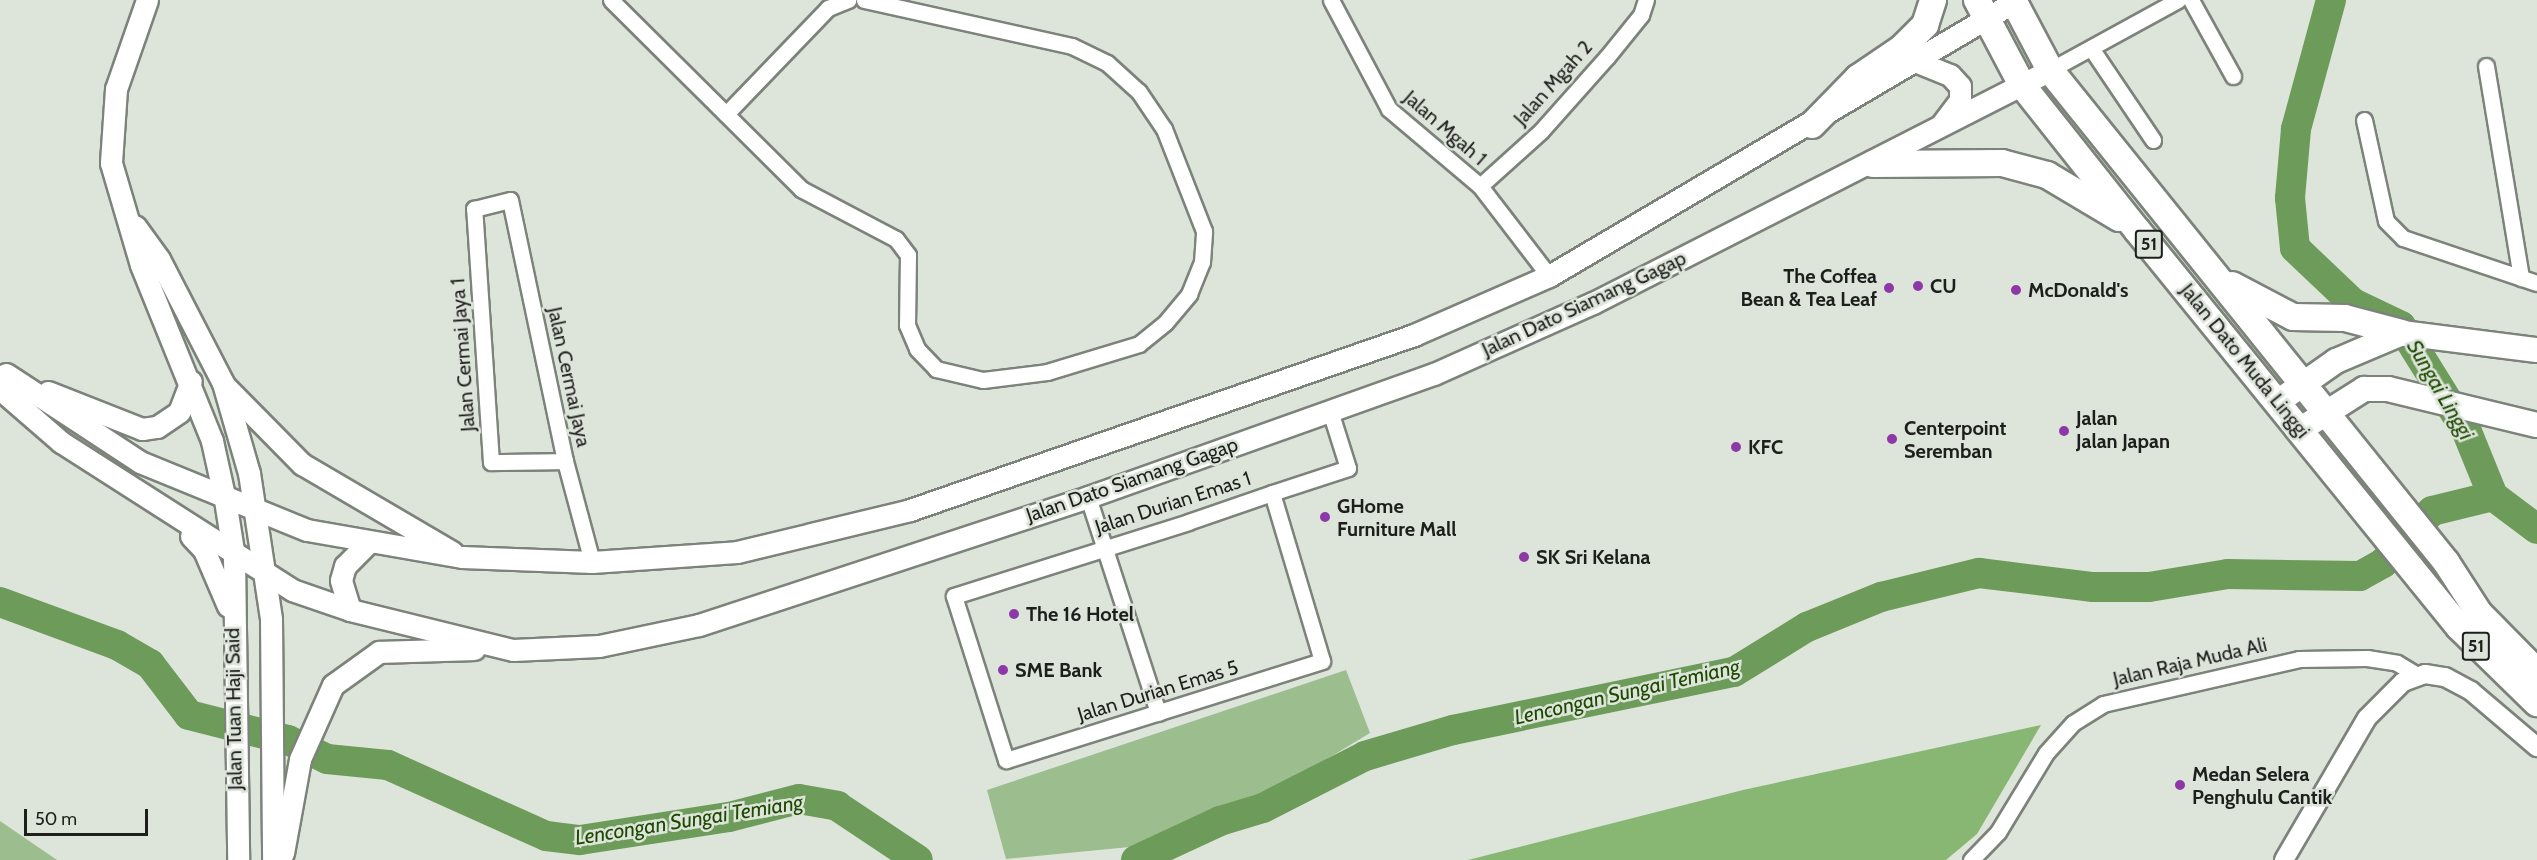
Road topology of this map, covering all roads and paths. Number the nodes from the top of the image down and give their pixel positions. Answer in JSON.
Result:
{"nodes":[{"id":1,"x":147,"y":0,"type":"edge"},
{"id":2,"x":611,"y":0,"type":"edge"},
{"id":3,"x":848,"y":0,"type":"edge"},
{"id":4,"x":864,"y":0,"type":"edge"},
{"id":5,"x":1646,"y":0,"type":"edge"},
{"id":6,"x":1933,"y":0,"type":"edge"},
{"id":7,"x":2191,"y":0,"type":"edge"},
{"id":8,"x":1335,"y":1,"type":"edge"},
{"id":9,"x":2013,"y":1,"type":"edge"},
{"id":10,"x":2170,"y":2,"type":"edge"},
{"id":11,"x":1981,"y":9,"type":"edge"},
{"id":12,"x":2091,"y":48,"type":"junction"},
{"id":13,"x":1915,"y":61,"type":"junction"},
{"id":14,"x":2486,"y":66,"type":"dead end"},
{"id":15,"x":2050,"y":70,"type":"junction"},
{"id":16,"x":2233,"y":76,"type":"dead end"},
{"id":17,"x":2022,"y":85,"type":"junction"},
{"id":18,"x":726,"y":114,"type":"junction"},
{"id":19,"x":2364,"y":120,"type":"dead end"},
{"id":20,"x":1812,"y":125,"type":"junction"},
{"id":21,"x":1936,"y":130,"type":"junction"},
{"id":22,"x":2153,"y":140,"type":"dead end"},
{"id":23,"x":1873,"y":164,"type":"junction"},
{"id":24,"x":1480,"y":186,"type":"junction"},
{"id":25,"x":510,"y":200,"type":"joint"},
{"id":26,"x":123,"y":209,"type":"junction"},
{"id":27,"x":2137,"y":230,"type":"junction"},
{"id":28,"x":2209,"y":265,"type":"junction"},
{"id":29,"x":1549,"y":276,"type":"junction"},
{"id":30,"x":2521,"y":278,"type":"junction"},
{"id":31,"x":2537,"y":284,"type":"edge"},
{"id":32,"x":2402,"y":333,"type":"junction"},
{"id":33,"x":2537,"y":350,"type":"edge"},
{"id":34,"x":2,"y":379,"type":"edge"},
{"id":35,"x":191,"y":381,"type":"junction"},
{"id":36,"x":2302,"y":382,"type":"junction"},
{"id":37,"x":223,"y":383,"type":"junction"},
{"id":38,"x":2279,"y":401,"type":"junction"},
{"id":39,"x":2324,"y":410,"type":"junction"},
{"id":40,"x":1330,"y":411,"type":"junction"},
{"id":41,"x":2537,"y":425,"type":"edge"},
{"id":42,"x":2301,"y":429,"type":"junction"},
{"id":43,"x":565,"y":461,"type":"junction"},
{"id":44,"x":1272,"y":493,"type":"junction"},
{"id":45,"x":1088,"y":496,"type":"junction"},
{"id":46,"x":240,"y":506,"type":"junction"},
{"id":47,"x":177,"y":521,"type":"junction"},
{"id":48,"x":368,"y":543,"type":"junction"},
{"id":49,"x":1105,"y":547,"type":"junction"},
{"id":50,"x":234,"y":557,"type":"junction"},
{"id":51,"x":462,"y":557,"type":"junction"},
{"id":52,"x":592,"y":562,"type":"junction"},
{"id":53,"x":267,"y":577,"type":"junction"},
{"id":54,"x":350,"y":610,"type":"junction"},
{"id":55,"x":233,"y":621,"type":"junction"},
{"id":56,"x":513,"y":650,"type":"junction"},
{"id":57,"x":2537,"y":672,"type":"edge"},
{"id":58,"x":2419,"y":676,"type":"junction"},
{"id":59,"x":2537,"y":703,"type":"edge"},
{"id":60,"x":1158,"y":713,"type":"junction"},
{"id":61,"x":2537,"y":747,"type":"edge"},
{"id":62,"x":1006,"y":760,"type":"joint"},
{"id":63,"x":238,"y":860,"type":"edge"},
{"id":64,"x":273,"y":860,"type":"edge"},
{"id":65,"x":282,"y":860,"type":"edge"},
{"id":66,"x":1971,"y":860,"type":"edge"},
{"id":67,"x":2284,"y":860,"type":"edge"}],
"edges":[{"from":1,"to":26,"type":"main road"},
{"from":2,"to":18,"type":"street"},
{"from":3,"to":18,"type":"street"},
{"from":4,"to":18,"type":"street"},
{"from":5,"to":24,"type":"street","name":"Jalan Mgah 2"},
{"from":6,"to":20,"type":"highway"},
{"from":7,"to":16,"type":"street"},
{"from":8,"to":24,"type":"street","name":"Jalan Mgah 1"},
{"from":9,"to":11,"type":"main road","name":"Jalan Dato Siamang Gagap"},
{"from":9,"to":15,"type":"highway","name":"Jalan Dato Muda Linggi","number":"51"},
{"from":10,"to":12,"type":"street"},
{"from":11,"to":13,"type":"main road","name":"Jalan Dato Siamang Gagap"},
{"from":11,"to":17,"type":"highway","name":"Jalan Dato Muda Linggi","number":"51"},
{"from":12,"to":15,"type":"street"},
{"from":12,"to":22,"type":"street"},
{"from":13,"to":20,"type":"main road","name":"Jalan Dato Siamang Gagap"},
{"from":13,"to":21,"type":"main road"},
{"from":14,"to":30,"type":"street"},
{"from":15,"to":17,"type":"main road","name":"Jalan Dato Siamang Gagap"},
{"from":15,"to":28,"type":"highway","name":"Jalan Dato Muda Linggi","number":"51"},
{"from":17,"to":21,"type":"main road","name":"Jalan Dato Siamang Gagap"},
{"from":17,"to":27,"type":"highway","name":"Jalan Dato Muda Linggi","number":"51"},
{"from":19,"to":30,"type":"street"},
{"from":20,"to":29,"type":"main road","name":"Jalan Dato Siamang Gagap"},
{"from":21,"to":23,"type":"main road","name":"Jalan Dato Siamang Gagap"},
{"from":23,"to":27,"type":"highway"},
{"from":23,"to":40,"type":"main road","name":"Jalan Dato Siamang Gagap"},
{"from":24,"to":29,"type":"street","name":"Jalan Mgah 1"},
{"from":25,"to":43,"type":"street","name":"Jalan Cermai Jaya"},
{"from":25,"to":43,"type":"street","name":"Jalan Cermai Jaya 1"},
{"from":26,"to":35,"type":"main road"},
{"from":26,"to":37,"type":"main road"},
{"from":27,"to":38,"type":"highway","name":"Jalan Dato Muda Linggi","number":"51"},
{"from":28,"to":32,"type":"highway"},
{"from":28,"to":36,"type":"highway","name":"Jalan Dato Muda Linggi","number":"51"},
{"from":29,"to":52,"type":"main road","name":"Jalan Dato Siamang Gagap"},
{"from":30,"to":31,"type":"street"},
{"from":32,"to":33,"type":"main road"},
{"from":32,"to":36,"type":"main road"},
{"from":34,"to":35,"type":"main road"},
{"from":34,"to":46,"type":"main road","name":"Jalan Dato Siamang Gagap"},
{"from":34,"to":47,"type":"main road"},
{"from":35,"to":46,"type":"main road"},
{"from":36,"to":38,"type":"main road"},
{"from":36,"to":39,"type":"highway","name":"Jalan Dato Muda Linggi","number":"51"},
{"from":37,"to":46,"type":"main road"},
{"from":37,"to":51,"type":"main road"},
{"from":38,"to":42,"type":"highway","name":"Jalan Dato Muda Linggi","number":"51"},
{"from":39,"to":41,"type":"main road"},
{"from":39,"to":42,"type":"main road"},
{"from":39,"to":57,"type":"highway","name":"Jalan Dato Muda Linggi","number":"51"},
{"from":40,"to":44,"type":"street","name":"Jalan Durian Emas 1"},
{"from":40,"to":45,"type":"main road","name":"Jalan Dato Siamang Gagap"},
{"from":42,"to":59,"type":"highway","name":"Jalan Dato Muda Linggi","number":"51"},
{"from":43,"to":52,"type":"street","name":"Jalan Cermai Jaya"},
{"from":44,"to":49,"type":"street","name":"Jalan Durian Emas 1"},
{"from":44,"to":60,"type":"street","name":"Jalan Durian Emas 5"},
{"from":45,"to":49,"type":"street"},
{"from":45,"to":56,"type":"main road","name":"Jalan Dato Siamang Gagap"},
{"from":46,"to":48,"type":"main road","name":"Jalan Dato Siamang Gagap"},
{"from":46,"to":50,"type":"main road","name":"Jalan Tuan Haji Said"},
{"from":46,"to":53,"type":"main road","name":"Jalan Tuan Haji Said"},
{"from":47,"to":50,"type":"main road","name":"Jalan Dato Siamang Gagap"},
{"from":47,"to":55,"type":"main road"},
{"from":48,"to":51,"type":"main road","name":"Jalan Dato Siamang Gagap"},
{"from":48,"to":54,"type":"main road"},
{"from":49,"to":60,"type":"street"},
{"from":49,"to":62,"type":"street","name":"Jalan Durian Emas 1"},
{"from":50,"to":53,"type":"main road","name":"Jalan Dato Siamang Gagap"},
{"from":50,"to":55,"type":"main road","name":"Jalan Tuan Haji Said"},
{"from":51,"to":52,"type":"main road","name":"Jalan Dato Siamang Gagap"},
{"from":53,"to":54,"type":"main road","name":"Jalan Dato Siamang Gagap"},
{"from":53,"to":64,"type":"main road","name":"Jalan Tuan Haji Said"},
{"from":54,"to":56,"type":"main road","name":"Jalan Dato Siamang Gagap"},
{"from":55,"to":63,"type":"main road","name":"Jalan Tuan Haji Said"},
{"from":56,"to":65,"type":"main road"},
{"from":58,"to":61,"type":"street"},
{"from":58,"to":66,"type":"street","name":"Jalan Raja Muda Ali"},
{"from":58,"to":67,"type":"street"},
{"from":60,"to":62,"type":"street","name":"Jalan Durian Emas 5"}]}
